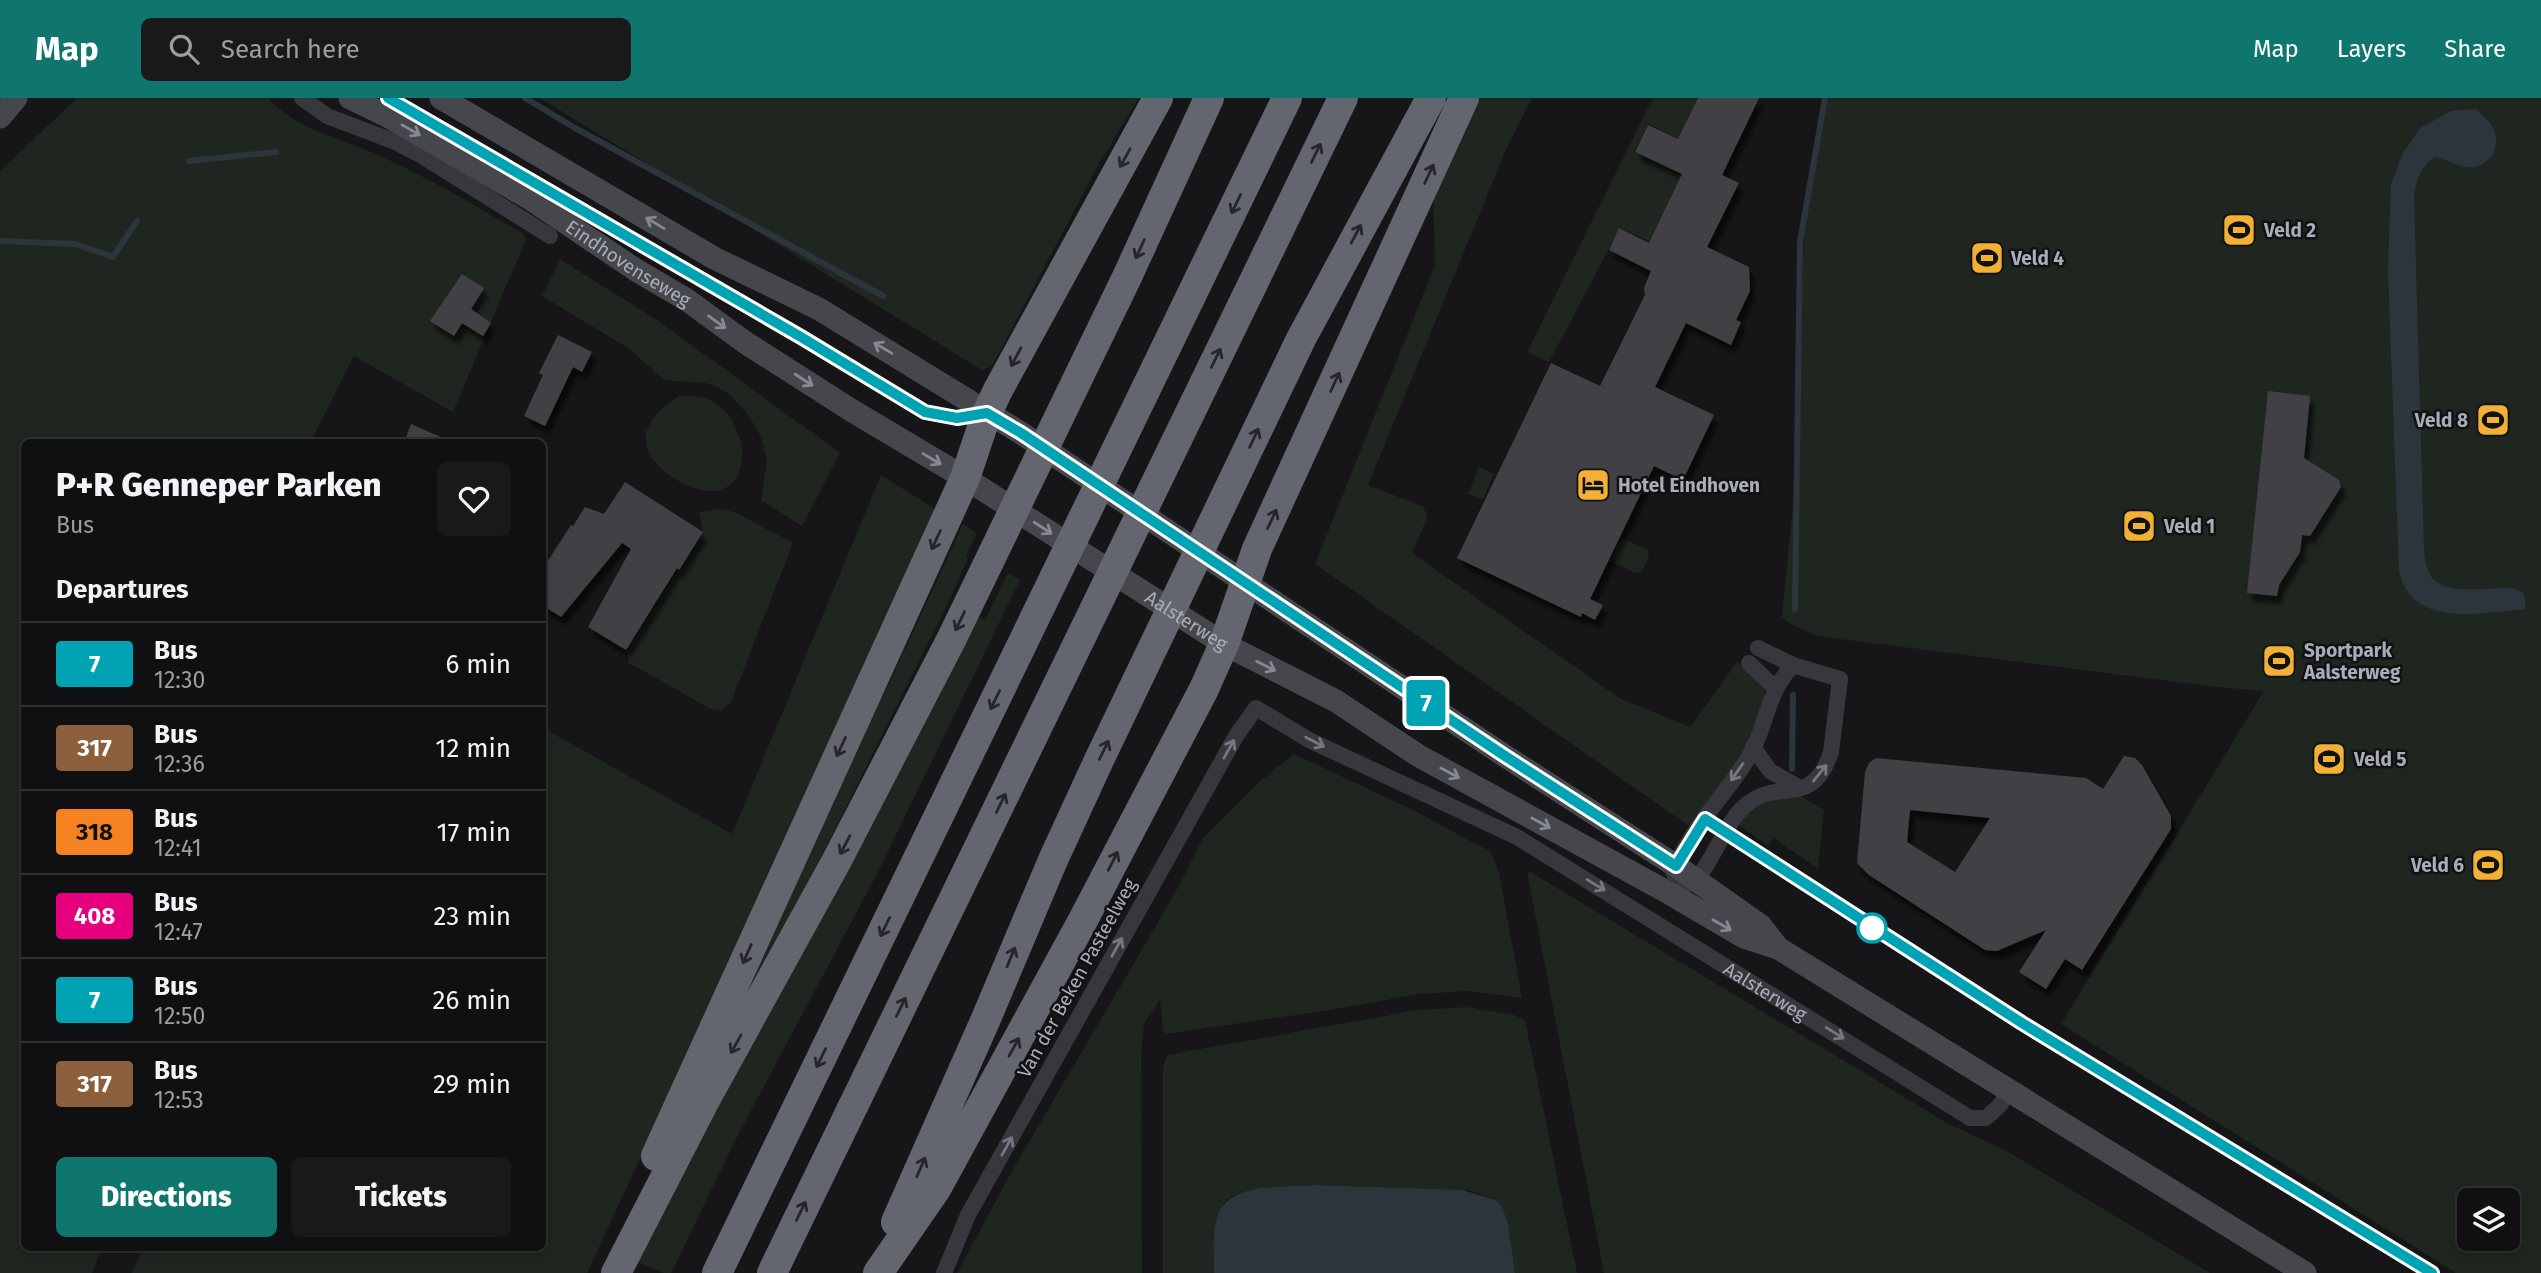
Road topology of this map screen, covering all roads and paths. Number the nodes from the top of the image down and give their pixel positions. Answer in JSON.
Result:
{"nodes":[{"id":1,"x":16,"y":98,"type":"edge"},
{"id":2,"x":302,"y":98,"type":"edge"},
{"id":3,"x":350,"y":98,"type":"edge"},
{"id":4,"x":441,"y":98,"type":"edge"},
{"id":5,"x":1158,"y":98,"type":"edge"},
{"id":6,"x":1209,"y":98,"type":"edge"},
{"id":7,"x":1287,"y":98,"type":"edge"},
{"id":8,"x":1343,"y":98,"type":"edge"},
{"id":9,"x":1431,"y":98,"type":"edge"},
{"id":10,"x":1464,"y":98,"type":"edge"},
{"id":11,"x":0,"y":117,"type":"edge"},
{"id":12,"x":550,"y":236,"type":"dead end"},
{"id":13,"x":987,"y":413,"type":"junction"},
{"id":14,"x":900,"y":439,"type":"joint"},
{"id":15,"x":965,"y":478,"type":"junction"},
{"id":16,"x":1246,"y":582,"type":"junction"},
{"id":17,"x":1224,"y":644,"type":"junction"},
{"id":18,"x":1758,"y":648,"type":"dead end"},
{"id":19,"x":1749,"y":663,"type":"dead end"},
{"id":20,"x":1793,"y":665,"type":"junction"},
{"id":21,"x":1775,"y":688,"type":"junction"},
{"id":22,"x":1256,"y":708,"type":"joint"},
{"id":23,"x":1754,"y":747,"type":"junction"},
{"id":24,"x":1800,"y":788,"type":"junction"},
{"id":25,"x":1481,"y":790,"type":"junction"},
{"id":26,"x":1517,"y":837,"type":"junction"},
{"id":27,"x":1676,"y":866,"type":"junction"},
{"id":28,"x":1696,"y":880,"type":"junction"},
{"id":29,"x":1669,"y":893,"type":"junction"},
{"id":30,"x":1778,"y":948,"type":"junction"},
{"id":31,"x":2010,"y":1090,"type":"junction"},
{"id":32,"x":638,"y":1227,"type":"junction"},
{"id":33,"x":615,"y":1273,"type":"edge"},
{"id":34,"x":717,"y":1273,"type":"edge"},
{"id":35,"x":772,"y":1273,"type":"edge"},
{"id":36,"x":872,"y":1273,"type":"edge"},
{"id":37,"x":878,"y":1273,"type":"edge"},
{"id":38,"x":944,"y":1273,"type":"edge"},
{"id":39,"x":2305,"y":1273,"type":"edge"}],
"edges":[{"from":1,"to":11,"type":"main road"},
{"from":2,"to":12,"type":"street","name":"Eindhovenseweg"},
{"from":3,"to":14,"type":"main road","name":"Eindhovenseweg","one_way":true},
{"from":13,"to":4,"type":"main road","name":"Aalsterweg","one_way":true},
{"from":5,"to":13,"type":"highway","one_way":true},
{"from":6,"to":32,"type":"highway","one_way":true},
{"from":7,"to":34,"type":"highway","one_way":true},
{"from":35,"to":8,"type":"highway","one_way":true},
{"from":36,"to":9,"type":"highway","one_way":true},
{"from":16,"to":10,"type":"highway","one_way":true},
{"from":13,"to":15,"type":"highway"},
{"from":13,"to":16,"type":"main road","name":"Aalsterweg"},
{"from":14,"to":15,"type":"main road","name":"Aalsterweg","one_way":true},
{"from":15,"to":17,"type":"main road","name":"Aalsterweg","one_way":true},
{"from":15,"to":32,"type":"highway","one_way":true},
{"from":16,"to":17,"type":"highway"},
{"from":16,"to":27,"type":"main road","name":"Aalsterweg"},
{"from":17,"to":25,"type":"main road","name":"Aalsterweg","one_way":true},
{"from":37,"to":17,"type":"highway","one_way":true},
{"from":18,"to":20,"type":"street"},
{"from":19,"to":21,"type":"street"},
{"from":20,"to":21,"type":"street"},
{"from":24,"to":20,"type":"street","one_way":true},
{"from":21,"to":23,"type":"street"},
{"from":22,"to":26,"type":"street","name":"Aalsterweg","one_way":true},
{"from":38,"to":22,"type":"street","name":"Van der Beken Pasteelweg","one_way":true},
{"from":23,"to":24,"type":"street"},
{"from":23,"to":27,"type":"street","one_way":true},
{"from":24,"to":28,"type":"street"},
{"from":25,"to":26,"type":"street","name":"Aalsterweg"},
{"from":25,"to":29,"type":"main road","name":"Aalsterweg","one_way":true},
{"from":26,"to":31,"type":"street","name":"Aalsterweg","one_way":true},
{"from":27,"to":28,"type":"main road","name":"Aalsterweg"},
{"from":27,"to":29,"type":"street"},
{"from":28,"to":29,"type":"street"},
{"from":28,"to":30,"type":"main road","name":"Aalsterweg"},
{"from":29,"to":30,"type":"main road","name":"Aalsterweg","one_way":true},
{"from":30,"to":31,"type":"main road","name":"Aalsterweg"},
{"from":31,"to":39,"type":"main road","name":"Aalsterweg"},
{"from":32,"to":33,"type":"highway"}]}
